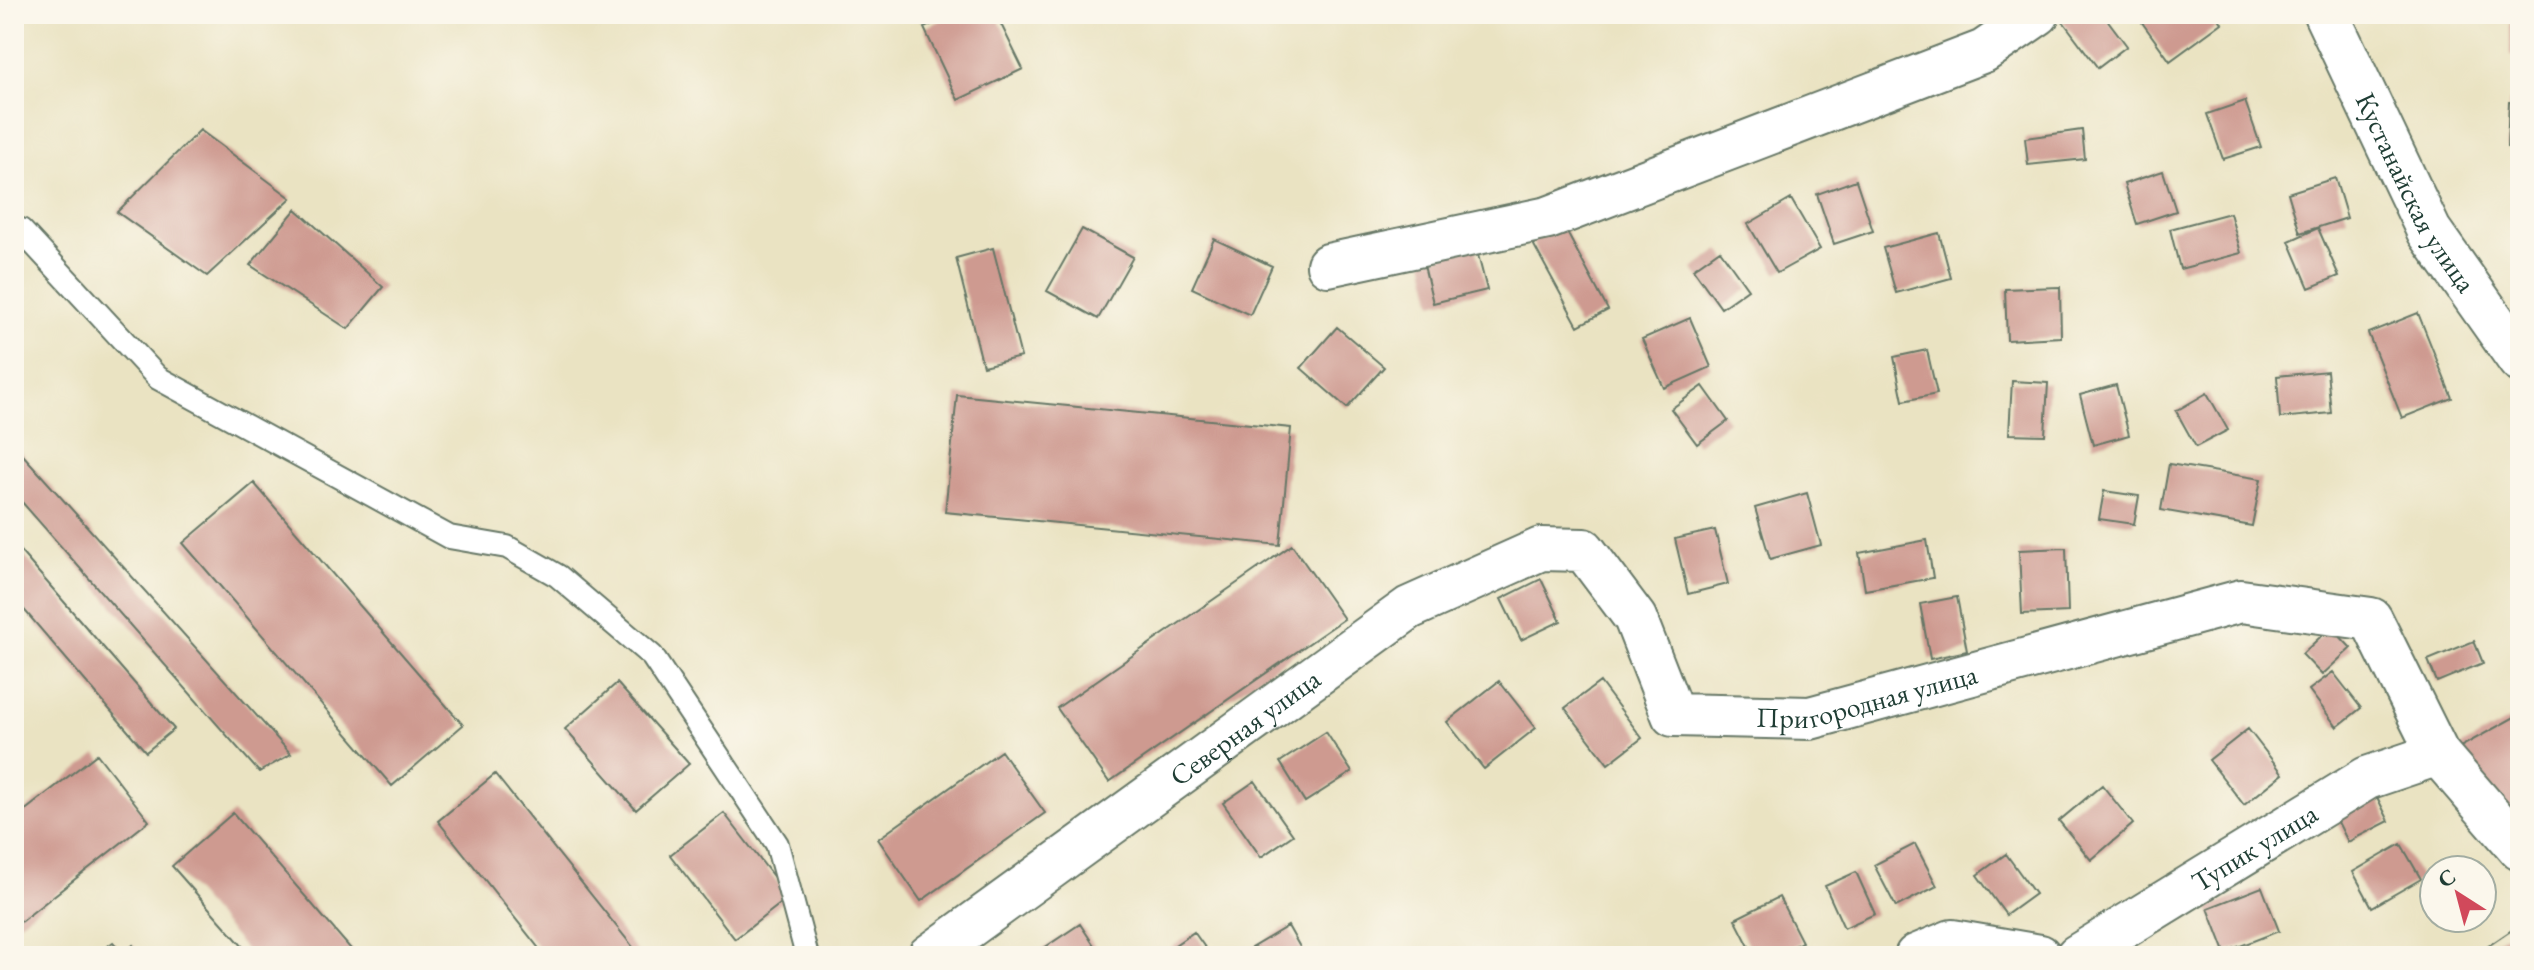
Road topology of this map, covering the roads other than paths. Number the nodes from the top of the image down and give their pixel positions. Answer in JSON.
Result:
{"nodes":[{"id":1,"x":2038,"y":14,"type":"edge"},
{"id":2,"x":2326,"y":14,"type":"edge"},
{"id":3,"x":21,"y":230,"type":"dead end"},
{"id":4,"x":1328,"y":265,"type":"dead end"},
{"id":5,"x":2520,"y":360,"type":"edge"},
{"id":6,"x":1584,"y":550,"type":"joint"},
{"id":7,"x":2438,"y":754,"type":"junction"},
{"id":8,"x":2520,"y":849,"type":"edge"},
{"id":9,"x":807,"y":956,"type":"edge"},
{"id":10,"x":929,"y":956,"type":"edge"},
{"id":11,"x":1916,"y":956,"type":"edge"},
{"id":12,"x":2040,"y":956,"type":"edge"},
{"id":13,"x":2077,"y":956,"type":"edge"}],
"edges":[{"from":1,"to":4,"type":"street"},
{"from":2,"to":5,"type":"street","name":"Кустанайская улица"},
{"from":3,"to":9,"type":"lane"},
{"from":6,"to":7,"type":"street","name":"Пригородная улица"},
{"from":6,"to":10,"type":"street","name":"Северная улица"},
{"from":7,"to":8,"type":"street"},
{"from":7,"to":13,"type":"street","name":"Тупик улица"},
{"from":11,"to":12,"type":"street"}]}
